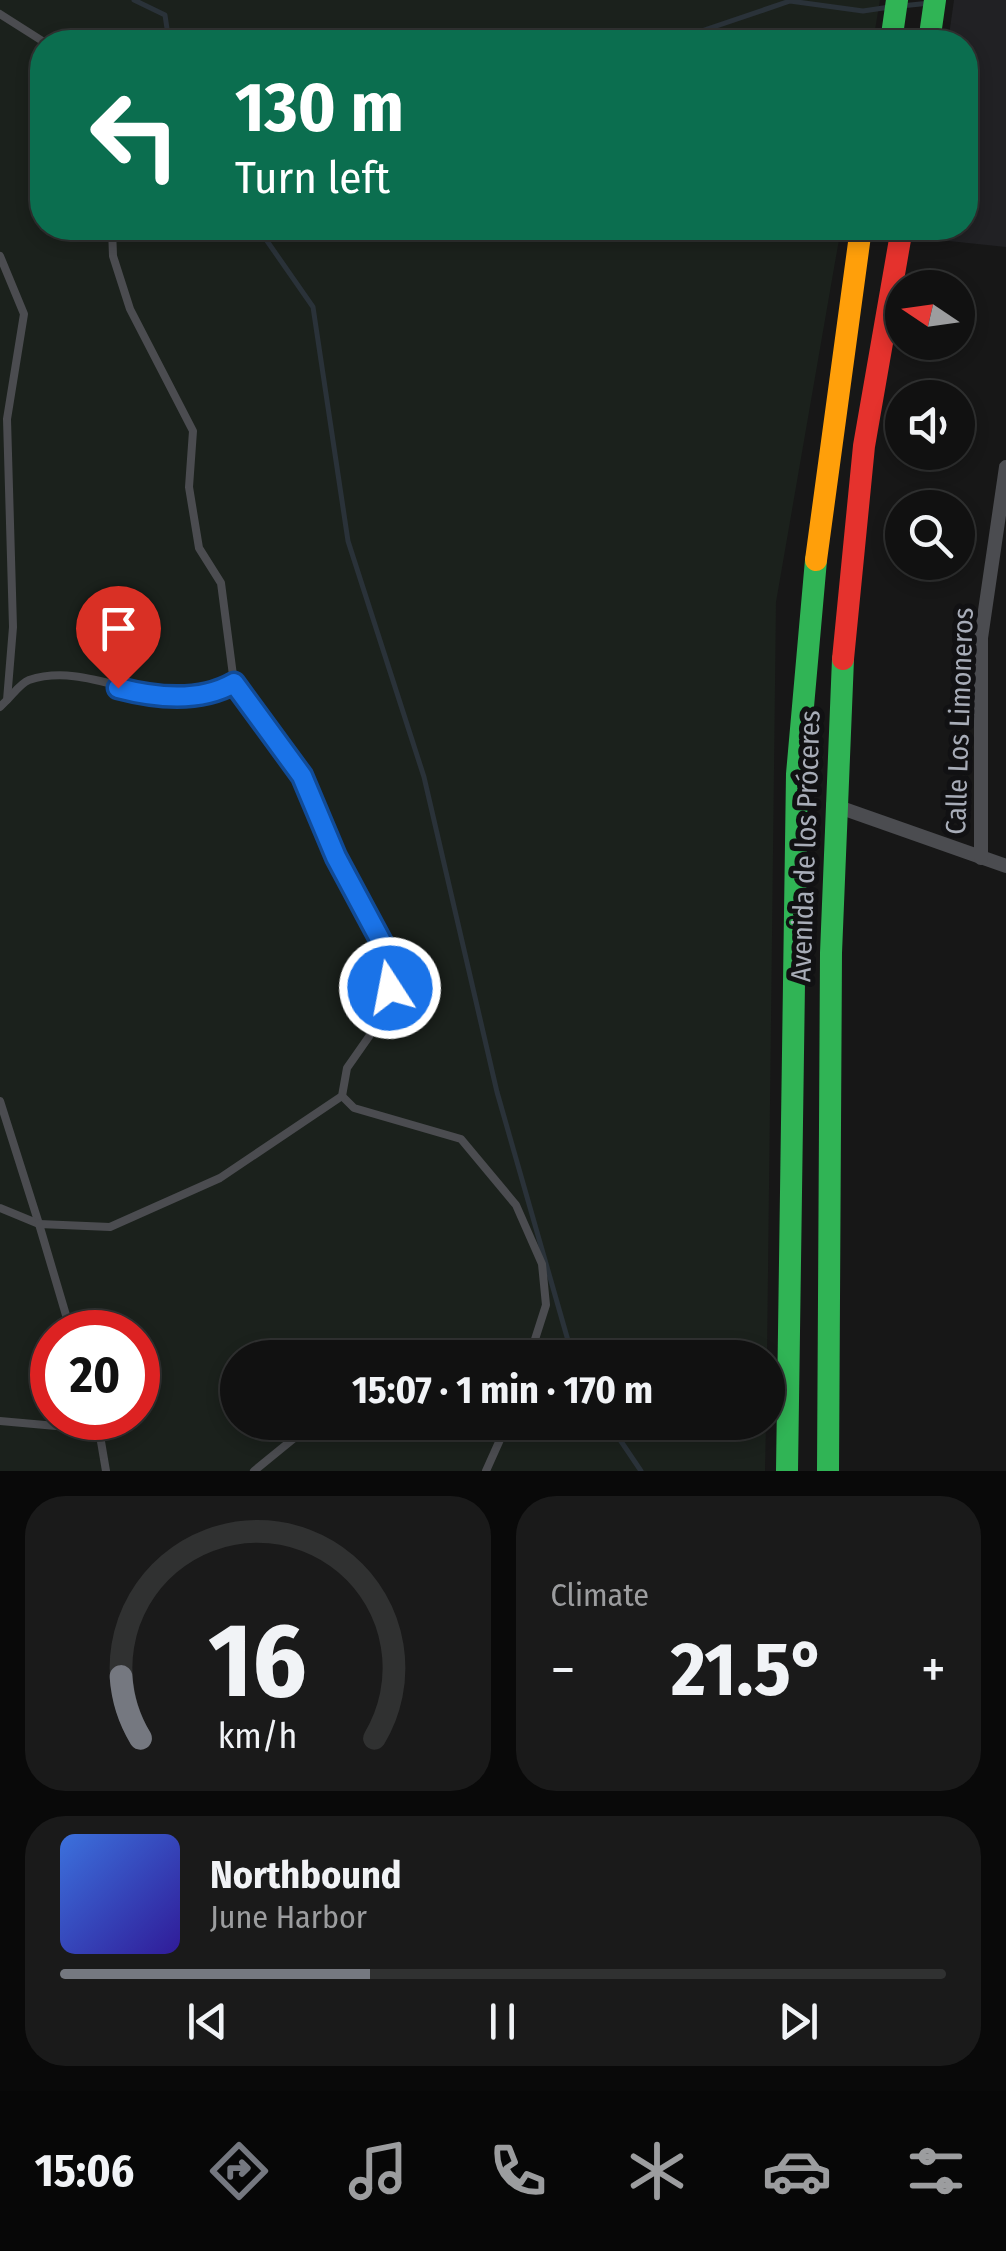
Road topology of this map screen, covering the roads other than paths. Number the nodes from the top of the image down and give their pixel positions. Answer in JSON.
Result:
{"nodes":[{"id":1,"x":898,"y":0,"type":"edge"},
{"id":2,"x":935,"y":0,"type":"edge"},
{"id":3,"x":0,"y":14,"type":"edge"},
{"id":4,"x":893,"y":30,"type":"edge"},
{"id":5,"x":931,"y":30,"type":"edge"},
{"id":6,"x":30,"y":33,"type":"edge"},
{"id":7,"x":113,"y":240,"type":"edge"},
{"id":8,"x":859,"y":240,"type":"edge"},
{"id":9,"x":900,"y":240,"type":"edge"},
{"id":10,"x":0,"y":256,"type":"edge"},
{"id":11,"x":1006,"y":467,"type":"edge"},
{"id":12,"x":234,"y":683,"type":"junction"},
{"id":13,"x":3,"y":704,"type":"edge"},
{"id":14,"x":833,"y":805,"type":"junction"},
{"id":15,"x":980,"y":858,"type":"junction"},
{"id":16,"x":1006,"y":866,"type":"edge"},
{"id":17,"x":342,"y":1096,"type":"junction"},
{"id":18,"x":0,"y":1101,"type":"edge"},
{"id":19,"x":0,"y":1208,"type":"edge"},
{"id":20,"x":39,"y":1224,"type":"junction"},
{"id":21,"x":65,"y":1310,"type":"edge"},
{"id":22,"x":535,"y":1340,"type":"edge"},
{"id":23,"x":0,"y":1421,"type":"edge"},
{"id":24,"x":30,"y":1424,"type":"edge"},
{"id":25,"x":101,"y":1440,"type":"edge"},
{"id":26,"x":292,"y":1440,"type":"edge"},
{"id":27,"x":500,"y":1440,"type":"edge"},
{"id":28,"x":106,"y":1471,"type":"edge"},
{"id":29,"x":254,"y":1471,"type":"edge"},
{"id":30,"x":486,"y":1471,"type":"edge"},
{"id":31,"x":787,"y":1471,"type":"edge"},
{"id":32,"x":828,"y":1471,"type":"edge"}],
"edges":[{"from":1,"to":4,"type":"main road"},
{"from":2,"to":5,"type":"main road"},
{"from":3,"to":6,"type":"lane"},
{"from":7,"to":12,"type":"lane"},
{"from":8,"to":31,"type":"main road","name":"Avenida de los Próceres"},
{"from":9,"to":14,"type":"main road","name":"Avenida de los Próceres"},
{"from":10,"to":13,"type":"lane"},
{"from":11,"to":15,"type":"street","name":"Calle Los Limoneros"},
{"from":12,"to":13,"type":"lane"},
{"from":12,"to":17,"type":"lane"},
{"from":14,"to":15,"type":"street"},
{"from":14,"to":32,"type":"main road","name":"Avenida de los Próceres"},
{"from":15,"to":16,"type":"street"},
{"from":17,"to":20,"type":"lane"},
{"from":17,"to":22,"type":"lane"},
{"from":18,"to":20,"type":"lane"},
{"from":19,"to":20,"type":"lane"},
{"from":20,"to":21,"type":"lane"},
{"from":23,"to":24,"type":"lane"},
{"from":25,"to":28,"type":"lane"},
{"from":26,"to":29,"type":"lane"},
{"from":27,"to":30,"type":"lane"}]}
